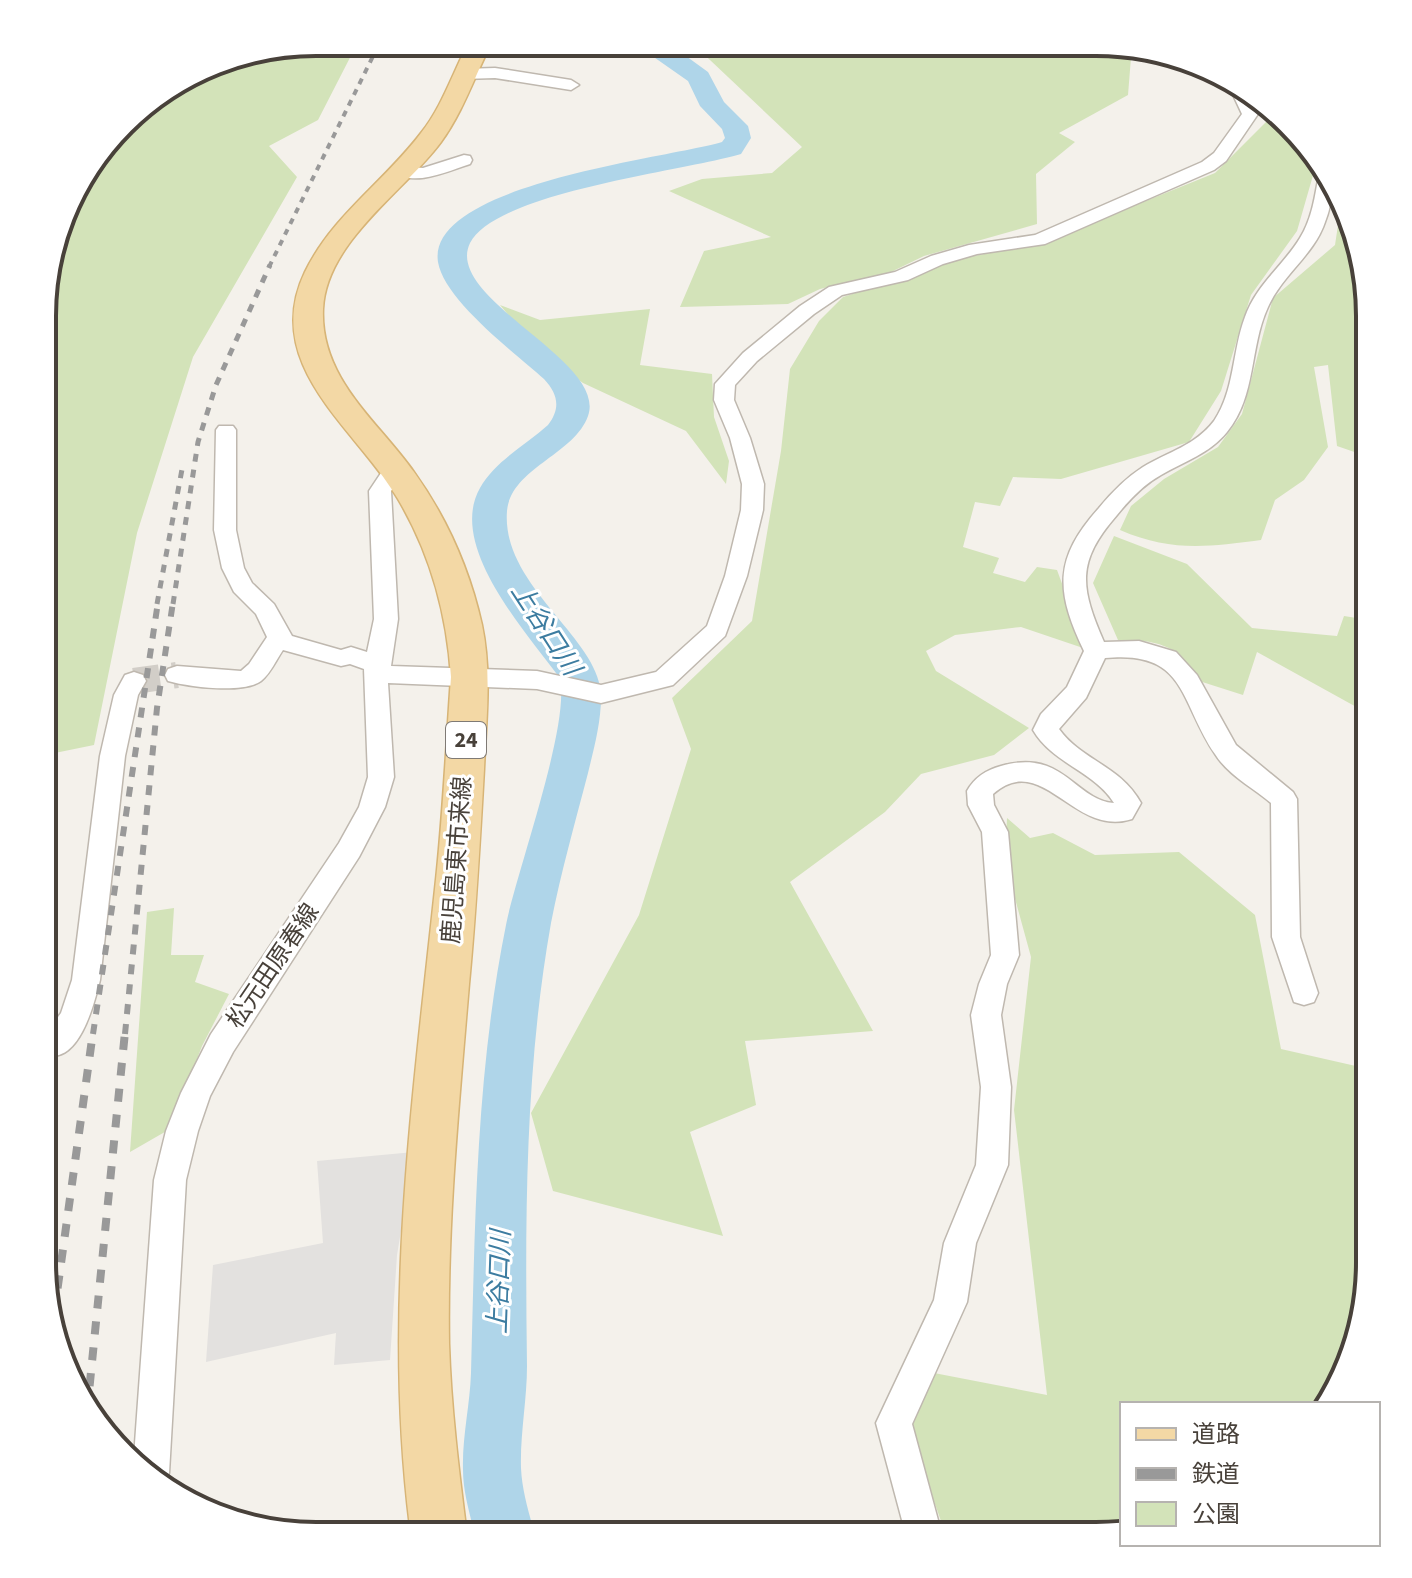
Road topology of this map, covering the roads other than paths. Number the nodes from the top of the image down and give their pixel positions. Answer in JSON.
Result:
{"nodes":[{"id":1,"x":472,"y":58,"type":"edge"},
{"id":2,"x":571,"y":85,"type":"dead end"},
{"id":3,"x":1245,"y":104,"type":"edge"},
{"id":4,"x":464,"y":160,"type":"dead end"},
{"id":5,"x":401,"y":171,"type":"junction"},
{"id":6,"x":1324,"y":192,"type":"edge"},
{"id":7,"x":226,"y":430,"type":"dead end"},
{"id":8,"x":395,"y":469,"type":"junction"},
{"id":9,"x":280,"y":638,"type":"junction"},
{"id":10,"x":1096,"y":651,"type":"junction"},
{"id":11,"x":377,"y":670,"type":"junction"},
{"id":12,"x":177,"y":675,"type":"tunnel mouth"},
{"id":13,"x":470,"y":677,"type":"junction"},
{"id":14,"x":134,"y":681,"type":"dead end"},
{"id":15,"x":1304,"y":993,"type":"dead end"},
{"id":16,"x":57,"y":1042,"type":"edge"},
{"id":17,"x":152,"y":1463,"type":"edge"},
{"id":18,"x":437,"y":1521,"type":"edge"},
{"id":19,"x":920,"y":1521,"type":"edge"}],
"edges":[{"from":1,"to":2,"type":"street"},
{"from":1,"to":5,"type":"main road","name":"鹿児島東市来線","number":"24"},
{"from":3,"to":13,"type":"street"},
{"from":4,"to":5,"type":"street"},
{"from":5,"to":8,"type":"main road","name":"鹿児島東市来線","number":"24"},
{"from":6,"to":10,"type":"street"},
{"from":7,"to":9,"type":"street"},
{"from":8,"to":11,"type":"street","name":"松元田原春線"},
{"from":8,"to":13,"type":"main road","name":"鹿児島東市来線","number":"24"},
{"from":9,"to":11,"type":"street"},
{"from":9,"to":12,"type":"street"},
{"from":10,"to":15,"type":"street"},
{"from":10,"to":19,"type":"street"},
{"from":11,"to":13,"type":"street"},
{"from":11,"to":17,"type":"street","name":"松元田原春線"},
{"from":13,"to":18,"type":"main road","name":"鹿児島東市来線","number":"24"},
{"from":14,"to":16,"type":"street"}]}
